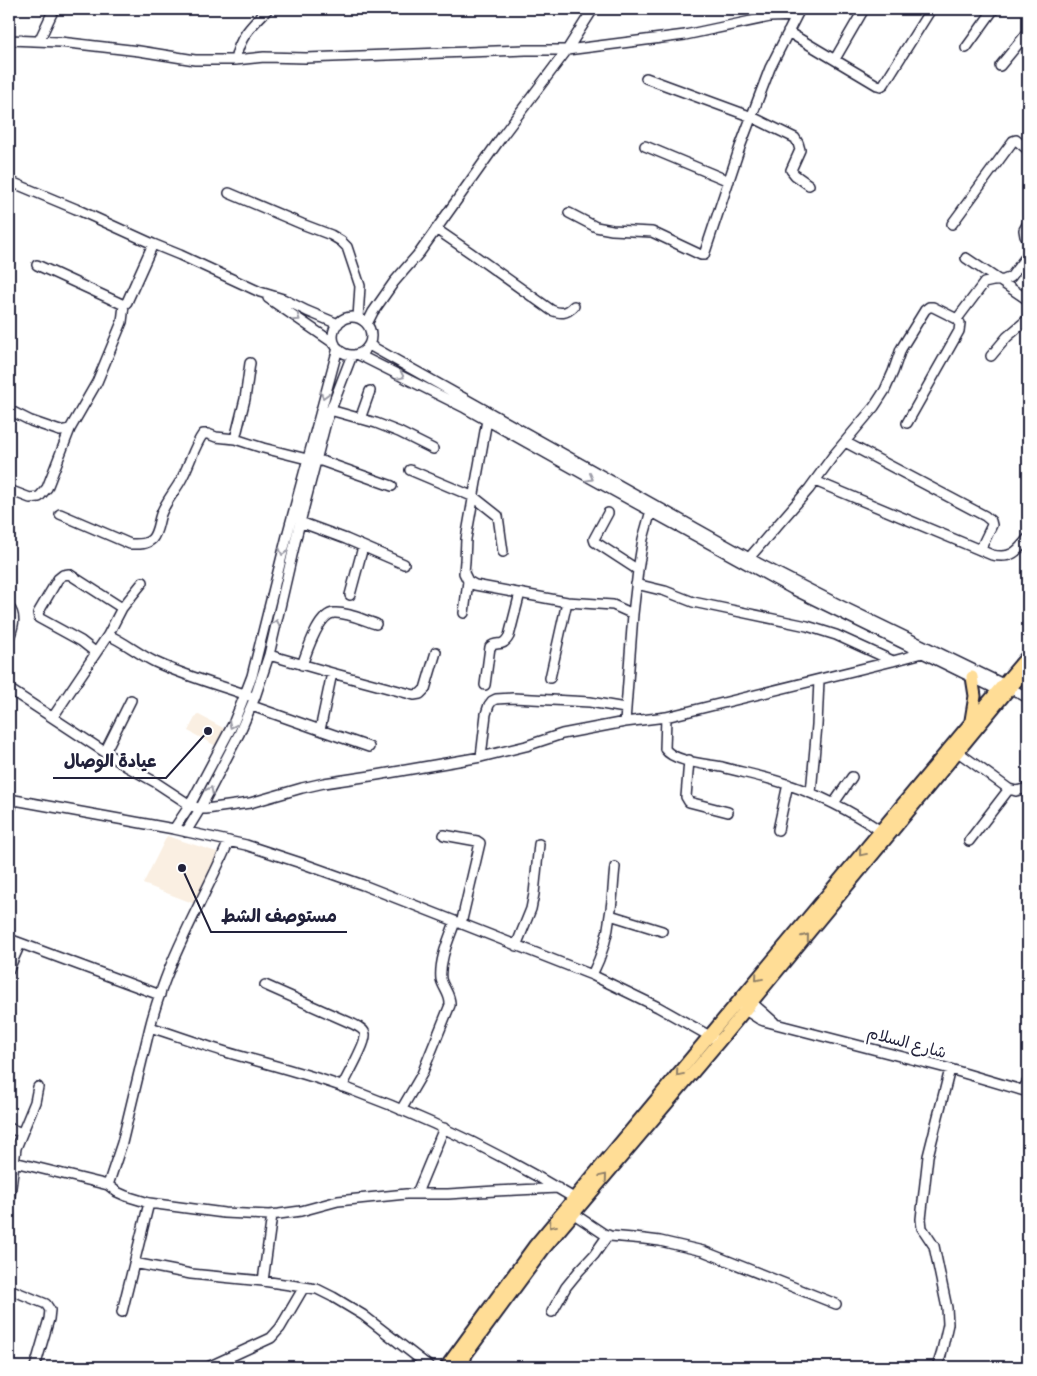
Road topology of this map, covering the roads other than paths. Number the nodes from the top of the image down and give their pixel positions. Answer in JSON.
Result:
{"nodes":[{"id":1,"x":54,"y":9,"type":"edge"},
{"id":2,"x":268,"y":9,"type":"edge"},
{"id":3,"x":594,"y":9,"type":"edge"},
{"id":4,"x":864,"y":9,"type":"edge"},
{"id":5,"x":931,"y":9,"type":"edge"},
{"id":6,"x":994,"y":9,"type":"edge"},
{"id":7,"x":798,"y":12,"type":"edge"},
{"id":8,"x":788,"y":32,"type":"junction"},
{"id":9,"x":1028,"y":32,"type":"edge"},
{"id":10,"x":9,"y":40,"type":"edge"},
{"id":11,"x":39,"y":41,"type":"junction"},
{"id":12,"x":966,"y":48,"type":"dead end"},
{"id":13,"x":567,"y":50,"type":"junction"},
{"id":14,"x":835,"y":59,"type":"junction"},
{"id":15,"x":235,"y":60,"type":"junction"},
{"id":16,"x":1000,"y":66,"type":"dead end"},
{"id":17,"x":646,"y":78,"type":"dead end"},
{"id":18,"x":752,"y":117,"type":"junction"},
{"id":19,"x":645,"y":146,"type":"dead end"},
{"id":20,"x":1028,"y":150,"type":"edge"},
{"id":21,"x":9,"y":181,"type":"edge"},
{"id":22,"x":729,"y":181,"type":"junction"},
{"id":23,"x":810,"y":185,"type":"dead end"},
{"id":24,"x":229,"y":193,"type":"dead end"},
{"id":25,"x":569,"y":213,"type":"dead end"},
{"id":26,"x":1028,"y":223,"type":"edge"},
{"id":27,"x":952,"y":224,"type":"dead end"},
{"id":28,"x":436,"y":229,"type":"junction"},
{"id":29,"x":1028,"y":240,"type":"edge"},
{"id":30,"x":153,"y":244,"type":"junction"},
{"id":31,"x":1028,"y":254,"type":"edge"},
{"id":32,"x":966,"y":258,"type":"dead end"},
{"id":33,"x":37,"y":265,"type":"dead end"},
{"id":34,"x":998,"y":281,"type":"junction"},
{"id":35,"x":260,"y":292,"type":"junction"},
{"id":36,"x":1028,"y":300,"type":"edge"},
{"id":37,"x":124,"y":305,"type":"junction"},
{"id":38,"x":574,"y":306,"type":"dead end"},
{"id":39,"x":358,"y":318,"type":"junction"},
{"id":40,"x":957,"y":319,"type":"junction"},
{"id":41,"x":1028,"y":319,"type":"edge"},
{"id":42,"x":338,"y":324,"type":"junction"},
{"id":43,"x":367,"y":324,"type":"junction"},
{"id":44,"x":369,"y":345,"type":"junction"},
{"id":45,"x":336,"y":346,"type":"junction"},
{"id":46,"x":355,"y":355,"type":"junction"},
{"id":47,"x":991,"y":356,"type":"dead end"},
{"id":48,"x":250,"y":363,"type":"dead end"},
{"id":49,"x":370,"y":391,"type":"dead end"},
{"id":50,"x":9,"y":410,"type":"edge"},
{"id":51,"x":330,"y":410,"type":"junction"},
{"id":52,"x":360,"y":419,"type":"junction"},
{"id":53,"x":487,"y":420,"type":"junction"},
{"id":54,"x":908,"y":423,"type":"dead end"},
{"id":55,"x":70,"y":430,"type":"junction"},
{"id":56,"x":234,"y":439,"type":"junction"},
{"id":57,"x":845,"y":442,"type":"junction"},
{"id":58,"x":433,"y":449,"type":"dead end"},
{"id":59,"x":312,"y":459,"type":"junction"},
{"id":60,"x":410,"y":470,"type":"dead end"},
{"id":61,"x":815,"y":481,"type":"junction"},
{"id":62,"x":392,"y":486,"type":"dead end"},
{"id":63,"x":9,"y":490,"type":"edge"},
{"id":64,"x":474,"y":497,"type":"junction"},
{"id":65,"x":652,"y":508,"type":"junction"},
{"id":66,"x":608,"y":513,"type":"dead end"},
{"id":67,"x":60,"y":514,"type":"dead end"},
{"id":68,"x":300,"y":522,"type":"junction"},
{"id":69,"x":1028,"y":538,"type":"edge"},
{"id":70,"x":363,"y":547,"type":"junction"},
{"id":71,"x":980,"y":550,"type":"junction"},
{"id":72,"x":503,"y":552,"type":"dead end"},
{"id":73,"x":749,"y":558,"type":"junction"},
{"id":74,"x":404,"y":564,"type":"dead end"},
{"id":75,"x":638,"y":570,"type":"junction"},
{"id":76,"x":468,"y":581,"type":"junction"},
{"id":77,"x":143,"y":582,"type":"dead end"},
{"id":78,"x":636,"y":584,"type":"junction"},
{"id":79,"x":520,"y":593,"type":"junction"},
{"id":80,"x":350,"y":594,"type":"dead end"},
{"id":81,"x":567,"y":602,"type":"junction"},
{"id":82,"x":9,"y":607,"type":"edge"},
{"id":83,"x":122,"y":608,"type":"junction"},
{"id":84,"x":464,"y":613,"type":"dead end"},
{"id":85,"x":632,"y":614,"type":"junction"},
{"id":86,"x":376,"y":624,"type":"dead end"},
{"id":87,"x":108,"y":635,"type":"junction"},
{"id":88,"x":9,"y":638,"type":"edge"},
{"id":89,"x":95,"y":652,"type":"junction"},
{"id":90,"x":436,"y":652,"type":"dead end"},
{"id":91,"x":923,"y":653,"type":"junction"},
{"id":92,"x":269,"y":655,"type":"junction"},
{"id":93,"x":1028,"y":655,"type":"edge"},
{"id":94,"x":893,"y":662,"type":"junction"},
{"id":95,"x":302,"y":665,"type":"junction"},
{"id":96,"x":1028,"y":668,"type":"edge"},
{"id":97,"x":332,"y":673,"type":"junction"},
{"id":98,"x":972,"y":677,"type":"junction"},
{"id":99,"x":550,"y":678,"type":"dead end"},
{"id":100,"x":819,"y":680,"type":"junction"},
{"id":101,"x":485,"y":685,"type":"dead end"},
{"id":102,"x":9,"y":689,"type":"edge"},
{"id":103,"x":1007,"y":690,"type":"junction"},
{"id":104,"x":246,"y":694,"type":"junction"},
{"id":105,"x":1028,"y":698,"type":"edge"},
{"id":106,"x":131,"y":700,"type":"dead end"},
{"id":107,"x":253,"y":702,"type":"junction"},
{"id":108,"x":625,"y":708,"type":"junction"},
{"id":109,"x":53,"y":717,"type":"junction"},
{"id":110,"x":666,"y":717,"type":"junction"},
{"id":111,"x":624,"y":722,"type":"junction"},
{"id":112,"x":971,"y":722,"type":"junction"},
{"id":113,"x":320,"y":730,"type":"junction"},
{"id":114,"x":369,"y":747,"type":"dead end"},
{"id":115,"x":105,"y":752,"type":"junction"},
{"id":116,"x":958,"y":752,"type":"junction"},
{"id":117,"x":481,"y":757,"type":"junction"},
{"id":118,"x":689,"y":760,"type":"junction"},
{"id":119,"x":210,"y":767,"type":"junction"},
{"id":120,"x":219,"y":771,"type":"junction"},
{"id":121,"x":852,"y":777,"type":"dead end"},
{"id":122,"x":788,"y":784,"type":"junction"},
{"id":123,"x":1028,"y":788,"type":"edge"},
{"id":124,"x":1009,"y":789,"type":"junction"},
{"id":125,"x":811,"y":793,"type":"junction"},
{"id":126,"x":11,"y":799,"type":"edge"},
{"id":127,"x":834,"y":803,"type":"junction"},
{"id":128,"x":190,"y":805,"type":"junction"},
{"id":129,"x":200,"y":809,"type":"junction"},
{"id":130,"x":728,"y":812,"type":"dead end"},
{"id":131,"x":9,"y":814,"type":"edge"},
{"id":132,"x":174,"y":829,"type":"junction"},
{"id":133,"x":778,"y":830,"type":"dead end"},
{"id":134,"x":881,"y":831,"type":"junction"},
{"id":135,"x":186,"y":832,"type":"junction"},
{"id":136,"x":444,"y":835,"type":"dead end"},
{"id":137,"x":228,"y":841,"type":"junction"},
{"id":138,"x":969,"y":841,"type":"dead end"},
{"id":139,"x":539,"y":844,"type":"dead end"},
{"id":140,"x":615,"y":868,"type":"dead end"},
{"id":141,"x":610,"y":915,"type":"junction"},
{"id":142,"x":458,"y":923,"type":"junction"},
{"id":143,"x":662,"y":931,"type":"dead end"},
{"id":144,"x":9,"y":939,"type":"edge"},
{"id":145,"x":20,"y":944,"type":"junction"},
{"id":146,"x":516,"y":946,"type":"junction"},
{"id":147,"x":9,"y":969,"type":"edge"},
{"id":148,"x":592,"y":976,"type":"junction"},
{"id":149,"x":265,"y":985,"type":"dead end"},
{"id":150,"x":160,"y":995,"type":"junction"},
{"id":151,"x":744,"y":1003,"type":"junction"},
{"id":152,"x":150,"y":1027,"type":"junction"},
{"id":153,"x":714,"y":1039,"type":"junction"},
{"id":154,"x":950,"y":1069,"type":"junction"},
{"id":155,"x":1028,"y":1081,"type":"edge"},
{"id":156,"x":38,"y":1087,"type":"dead end"},
{"id":157,"x":342,"y":1087,"type":"junction"},
{"id":158,"x":1025,"y":1091,"type":"edge"},
{"id":159,"x":400,"y":1110,"type":"junction"},
{"id":160,"x":9,"y":1128,"type":"edge"},
{"id":161,"x":444,"y":1128,"type":"junction"},
{"id":162,"x":22,"y":1132,"type":"junction"},
{"id":163,"x":11,"y":1163,"type":"edge"},
{"id":164,"x":108,"y":1185,"type":"junction"},
{"id":165,"x":558,"y":1188,"type":"junction"},
{"id":166,"x":417,"y":1193,"type":"junction"},
{"id":167,"x":574,"y":1198,"type":"junction"},
{"id":168,"x":9,"y":1203,"type":"edge"},
{"id":169,"x":149,"y":1203,"type":"junction"},
{"id":170,"x":574,"y":1214,"type":"junction"},
{"id":171,"x":272,"y":1215,"type":"junction"},
{"id":172,"x":608,"y":1235,"type":"junction"},
{"id":173,"x":134,"y":1264,"type":"junction"},
{"id":174,"x":263,"y":1281,"type":"junction"},
{"id":175,"x":304,"y":1287,"type":"junction"},
{"id":176,"x":9,"y":1289,"type":"edge"},
{"id":177,"x":836,"y":1304,"type":"dead end"},
{"id":178,"x":122,"y":1312,"type":"dead end"},
{"id":179,"x":552,"y":1312,"type":"dead end"},
{"id":180,"x":460,"y":1364,"type":"edge"},
{"id":181,"x":35,"y":1367,"type":"edge"},
{"id":182,"x":208,"y":1367,"type":"edge"},
{"id":183,"x":430,"y":1367,"type":"edge"},
{"id":184,"x":446,"y":1367,"type":"edge"},
{"id":185,"x":937,"y":1367,"type":"edge"}],
"edges":[{"from":1,"to":11,"type":"street"},
{"from":2,"to":15,"type":"street"},
{"from":3,"to":13,"type":"street"},
{"from":4,"to":14,"type":"street"},
{"from":5,"to":14,"type":"street"},
{"from":6,"to":12,"type":"street"},
{"from":7,"to":8,"type":"street"},
{"from":7,"to":13,"type":"street"},
{"from":8,"to":14,"type":"street"},
{"from":8,"to":18,"type":"street"},
{"from":9,"to":16,"type":"street"},
{"from":10,"to":11,"type":"street"},
{"from":11,"to":15,"type":"street"},
{"from":13,"to":15,"type":"street"},
{"from":13,"to":28,"type":"street"},
{"from":17,"to":18,"type":"street"},
{"from":18,"to":22,"type":"street"},
{"from":18,"to":23,"type":"street"},
{"from":19,"to":22,"type":"street"},
{"from":20,"to":27,"type":"street"},
{"from":21,"to":30,"type":"street"},
{"from":22,"to":25,"type":"street"},
{"from":24,"to":39,"type":"street"},
{"from":26,"to":29,"type":"street"},
{"from":28,"to":38,"type":"street"},
{"from":28,"to":43,"type":"street"},
{"from":30,"to":35,"type":"street"},
{"from":30,"to":37,"type":"street"},
{"from":31,"to":34,"type":"street"},
{"from":32,"to":34,"type":"street"},
{"from":33,"to":37,"type":"street"},
{"from":34,"to":36,"type":"street"},
{"from":34,"to":40,"type":"street"},
{"from":35,"to":42,"type":"street"},
{"from":35,"to":45,"type":"street","one_way":true},
{"from":37,"to":55,"type":"street"},
{"from":39,"to":42,"type":"street"},
{"from":39,"to":43,"type":"street"},
{"from":40,"to":54,"type":"street"},
{"from":40,"to":57,"type":"street"},
{"from":41,"to":47,"type":"street"},
{"from":42,"to":45,"type":"street"},
{"from":43,"to":44,"type":"street"},
{"from":44,"to":46,"type":"street"},
{"from":44,"to":65,"type":"street"},
{"from":45,"to":46,"type":"street"},
{"from":45,"to":59,"type":"street","one_way":true},
{"from":46,"to":51,"type":"street"},
{"from":46,"to":53,"type":"street","one_way":true},
{"from":48,"to":56,"type":"street"},
{"from":49,"to":52,"type":"street"},
{"from":50,"to":55,"type":"street"},
{"from":51,"to":52,"type":"street"},
{"from":51,"to":59,"type":"street"},
{"from":52,"to":58,"type":"street"},
{"from":53,"to":64,"type":"street"},
{"from":53,"to":65,"type":"street","one_way":true},
{"from":55,"to":63,"type":"street"},
{"from":56,"to":59,"type":"street"},
{"from":56,"to":67,"type":"street"},
{"from":57,"to":61,"type":"street"},
{"from":57,"to":71,"type":"street"},
{"from":59,"to":62,"type":"street"},
{"from":59,"to":68,"type":"street"},
{"from":59,"to":104,"type":"street","one_way":true},
{"from":60,"to":64,"type":"street"},
{"from":61,"to":71,"type":"street"},
{"from":61,"to":73,"type":"street"},
{"from":64,"to":72,"type":"street"},
{"from":64,"to":76,"type":"street"},
{"from":65,"to":73,"type":"street"},
{"from":65,"to":75,"type":"street"},
{"from":65,"to":91,"type":"street"},
{"from":66,"to":75,"type":"street"},
{"from":68,"to":70,"type":"street"},
{"from":92,"to":68,"type":"street","one_way":true},
{"from":69,"to":71,"type":"street"},
{"from":70,"to":74,"type":"street"},
{"from":70,"to":80,"type":"street"},
{"from":73,"to":103,"type":"street"},
{"from":75,"to":78,"type":"street"},
{"from":76,"to":79,"type":"street"},
{"from":76,"to":84,"type":"street"},
{"from":77,"to":83,"type":"street"},
{"from":78,"to":85,"type":"street"},
{"from":78,"to":94,"type":"street"},
{"from":79,"to":81,"type":"street"},
{"from":79,"to":101,"type":"street"},
{"from":81,"to":85,"type":"street"},
{"from":81,"to":99,"type":"street"},
{"from":82,"to":88,"type":"street"},
{"from":83,"to":87,"type":"street"},
{"from":83,"to":89,"type":"street"},
{"from":85,"to":108,"type":"street"},
{"from":86,"to":95,"type":"street"},
{"from":87,"to":89,"type":"street"},
{"from":87,"to":104,"type":"street"},
{"from":89,"to":109,"type":"street"},
{"from":90,"to":97,"type":"street"},
{"from":91,"to":94,"type":"street"},
{"from":91,"to":98,"type":"street"},
{"from":92,"to":95,"type":"street"},
{"from":92,"to":107,"type":"street"},
{"from":93,"to":103,"type":"main road"},
{"from":94,"to":100,"type":"street"},
{"from":95,"to":97,"type":"street"},
{"from":96,"to":103,"type":"main road"},
{"from":97,"to":113,"type":"street"},
{"from":98,"to":103,"type":"street"},
{"from":98,"to":112,"type":"main road"},
{"from":100,"to":110,"type":"street"},
{"from":100,"to":125,"type":"street"},
{"from":102,"to":109,"type":"street"},
{"from":103,"to":105,"type":"street"},
{"from":103,"to":112,"type":"main road"},
{"from":103,"to":116,"type":"main road"},
{"from":104,"to":107,"type":"street"},
{"from":104,"to":119,"type":"street","one_way":true},
{"from":106,"to":115,"type":"street"},
{"from":107,"to":113,"type":"street"},
{"from":107,"to":120,"type":"street"},
{"from":108,"to":111,"type":"street"},
{"from":108,"to":117,"type":"street"},
{"from":109,"to":115,"type":"street"},
{"from":110,"to":111,"type":"street"},
{"from":110,"to":118,"type":"street"},
{"from":111,"to":117,"type":"street"},
{"from":112,"to":134,"type":"main road"},
{"from":113,"to":114,"type":"street"},
{"from":115,"to":128,"type":"street"},
{"from":116,"to":124,"type":"street"},
{"from":151,"to":116,"type":"main road","one_way":true},
{"from":117,"to":129,"type":"street"},
{"from":118,"to":122,"type":"street"},
{"from":118,"to":130,"type":"street"},
{"from":119,"to":120,"type":"street"},
{"from":119,"to":128,"type":"street"},
{"from":129,"to":120,"type":"street","one_way":true},
{"from":121,"to":127,"type":"street"},
{"from":122,"to":125,"type":"street"},
{"from":122,"to":133,"type":"street"},
{"from":123,"to":124,"type":"street"},
{"from":124,"to":138,"type":"street"},
{"from":125,"to":127,"type":"street"},
{"from":126,"to":131,"type":"street"},
{"from":126,"to":132,"type":"street"},
{"from":127,"to":134,"type":"street"},
{"from":128,"to":129,"type":"street"},
{"from":128,"to":132,"type":"street"},
{"from":129,"to":135,"type":"street"},
{"from":132,"to":135,"type":"street"},
{"from":134,"to":151,"type":"main road","one_way":true},
{"from":135,"to":137,"type":"street"},
{"from":136,"to":142,"type":"street"},
{"from":137,"to":142,"type":"street"},
{"from":137,"to":150,"type":"street"},
{"from":139,"to":146,"type":"street"},
{"from":140,"to":141,"type":"street"},
{"from":141,"to":143,"type":"street"},
{"from":141,"to":148,"type":"street"},
{"from":142,"to":146,"type":"street"},
{"from":142,"to":159,"type":"street"},
{"from":144,"to":145,"type":"street"},
{"from":145,"to":147,"type":"street"},
{"from":145,"to":150,"type":"street"},
{"from":146,"to":148,"type":"street"},
{"from":148,"to":153,"type":"street"},
{"from":149,"to":157,"type":"street"},
{"from":150,"to":152,"type":"street"},
{"from":151,"to":153,"type":"main road"},
{"from":151,"to":154,"type":"street","name":"شارع السلام"},
{"from":152,"to":157,"type":"street"},
{"from":152,"to":164,"type":"street"},
{"from":153,"to":167,"type":"main road","one_way":true},
{"from":170,"to":153,"type":"main road","one_way":true},
{"from":154,"to":158,"type":"street","name":"شارع السلام"},
{"from":154,"to":185,"type":"street"},
{"from":155,"to":158,"type":"street"},
{"from":156,"to":162,"type":"street"},
{"from":157,"to":159,"type":"street"},
{"from":159,"to":161,"type":"street"},
{"from":160,"to":162,"type":"street"},
{"from":161,"to":165,"type":"street"},
{"from":161,"to":166,"type":"street"},
{"from":162,"to":163,"type":"street"},
{"from":163,"to":164,"type":"street"},
{"from":163,"to":168,"type":"street"},
{"from":164,"to":169,"type":"street"},
{"from":165,"to":166,"type":"street"},
{"from":165,"to":167,"type":"street"},
{"from":166,"to":171,"type":"street"},
{"from":167,"to":184,"type":"main road","one_way":true},
{"from":169,"to":171,"type":"street"},
{"from":169,"to":173,"type":"street"},
{"from":170,"to":172,"type":"street"},
{"from":170,"to":180,"type":"main road"},
{"from":171,"to":174,"type":"street"},
{"from":172,"to":177,"type":"street"},
{"from":172,"to":179,"type":"street"},
{"from":173,"to":174,"type":"street"},
{"from":173,"to":178,"type":"street"},
{"from":174,"to":175,"type":"street"},
{"from":175,"to":182,"type":"street"},
{"from":175,"to":183,"type":"street"},
{"from":176,"to":181,"type":"street"}]}
